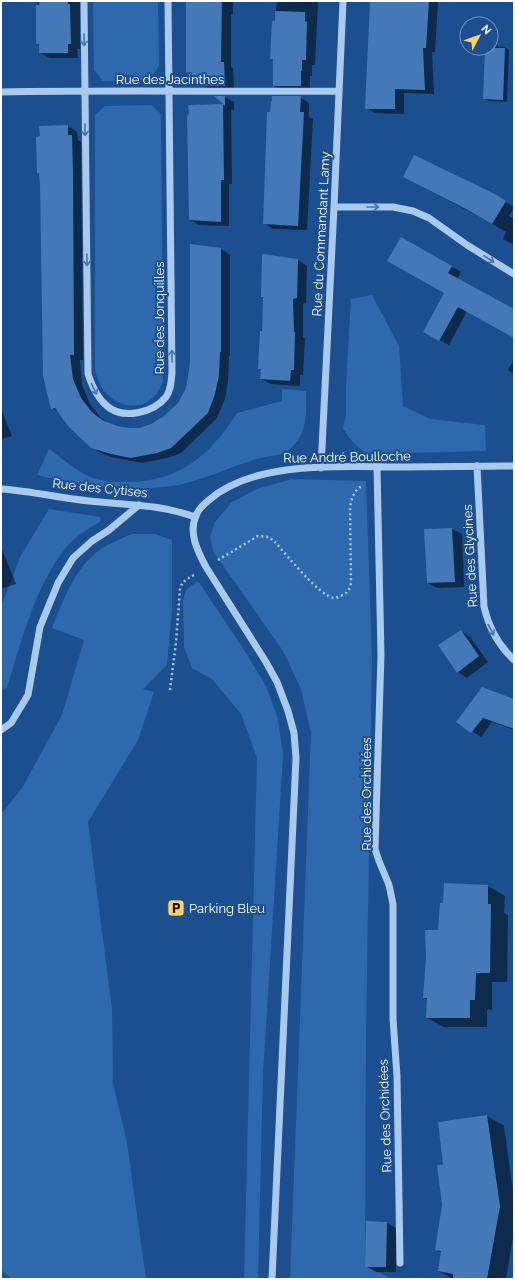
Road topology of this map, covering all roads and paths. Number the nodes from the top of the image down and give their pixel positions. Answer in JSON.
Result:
{"nodes":[{"id":1,"x":84,"y":1,"type":"edge"},
{"id":2,"x":168,"y":1,"type":"edge"},
{"id":3,"x":343,"y":1,"type":"edge"},
{"id":4,"x":84,"y":91,"type":"junction"},
{"id":5,"x":338,"y":91,"type":"junction"},
{"id":6,"x":1,"y":92,"type":"edge"},
{"id":7,"x":169,"y":92,"type":"junction"},
{"id":8,"x":334,"y":207,"type":"junction"},
{"id":9,"x":514,"y":274,"type":"edge"},
{"id":10,"x":477,"y":466,"type":"junction"},
{"id":11,"x":514,"y":466,"type":"edge"},
{"id":12,"x":377,"y":467,"type":"junction"},
{"id":13,"x":321,"y":468,"type":"junction"},
{"id":14,"x":377,"y":486,"type":"junction"},
{"id":15,"x":1,"y":489,"type":"edge"},
{"id":16,"x":139,"y":505,"type":"junction"},
{"id":17,"x":195,"y":516,"type":"junction"},
{"id":18,"x":206,"y":567,"type":"junction"},
{"id":19,"x":180,"y":589,"type":"dead end"},
{"id":20,"x":514,"y":660,"type":"edge"},
{"id":21,"x":170,"y":690,"type":"dead end"},
{"id":22,"x":1,"y":730,"type":"edge"},
{"id":23,"x":400,"y":1263,"type":"dead end"},
{"id":24,"x":272,"y":1279,"type":"edge"}],
"edges":[{"from":1,"to":4,"type":"street","name":"Rue des Jonquilles","one_way":true},
{"from":2,"to":7,"type":"street","name":"Rue des Jonquilles"},
{"from":3,"to":5,"type":"street","name":"Rue du Commandant Lamy"},
{"from":4,"to":6,"type":"street","name":"Rue des Jacinthes"},
{"from":4,"to":7,"type":"street","name":"Rue des Jacinthes"},
{"from":4,"to":7,"type":"street","name":"Rue des Jonquilles","one_way":true},
{"from":5,"to":7,"type":"street","name":"Rue des Jacinthes"},
{"from":5,"to":8,"type":"street","name":"Rue du Commandant Lamy"},
{"from":8,"to":9,"type":"street","one_way":true},
{"from":8,"to":13,"type":"street","name":"Rue du Commandant Lamy"},
{"from":10,"to":11,"type":"street","name":"Rue André Boulloche"},
{"from":10,"to":12,"type":"street","name":"Rue André Boulloche"},
{"from":10,"to":20,"type":"street","name":"Rue des Glycines","one_way":true},
{"from":12,"to":13,"type":"street","name":"Rue André Boulloche"},
{"from":12,"to":14,"type":"street","name":"Rue des Orchidées"},
{"from":13,"to":17,"type":"street","name":"Rue André Boulloche"},
{"from":14,"to":18,"type":"path"},
{"from":14,"to":23,"type":"street","name":"Rue des Orchidées"},
{"from":15,"to":16,"type":"street","name":"Rue des Cytises"},
{"from":16,"to":17,"type":"street","name":"Rue des Cytises"},
{"from":16,"to":22,"type":"street"},
{"from":17,"to":18,"type":"street"},
{"from":18,"to":24,"type":"street"},
{"from":19,"to":21,"type":"path"}]}
